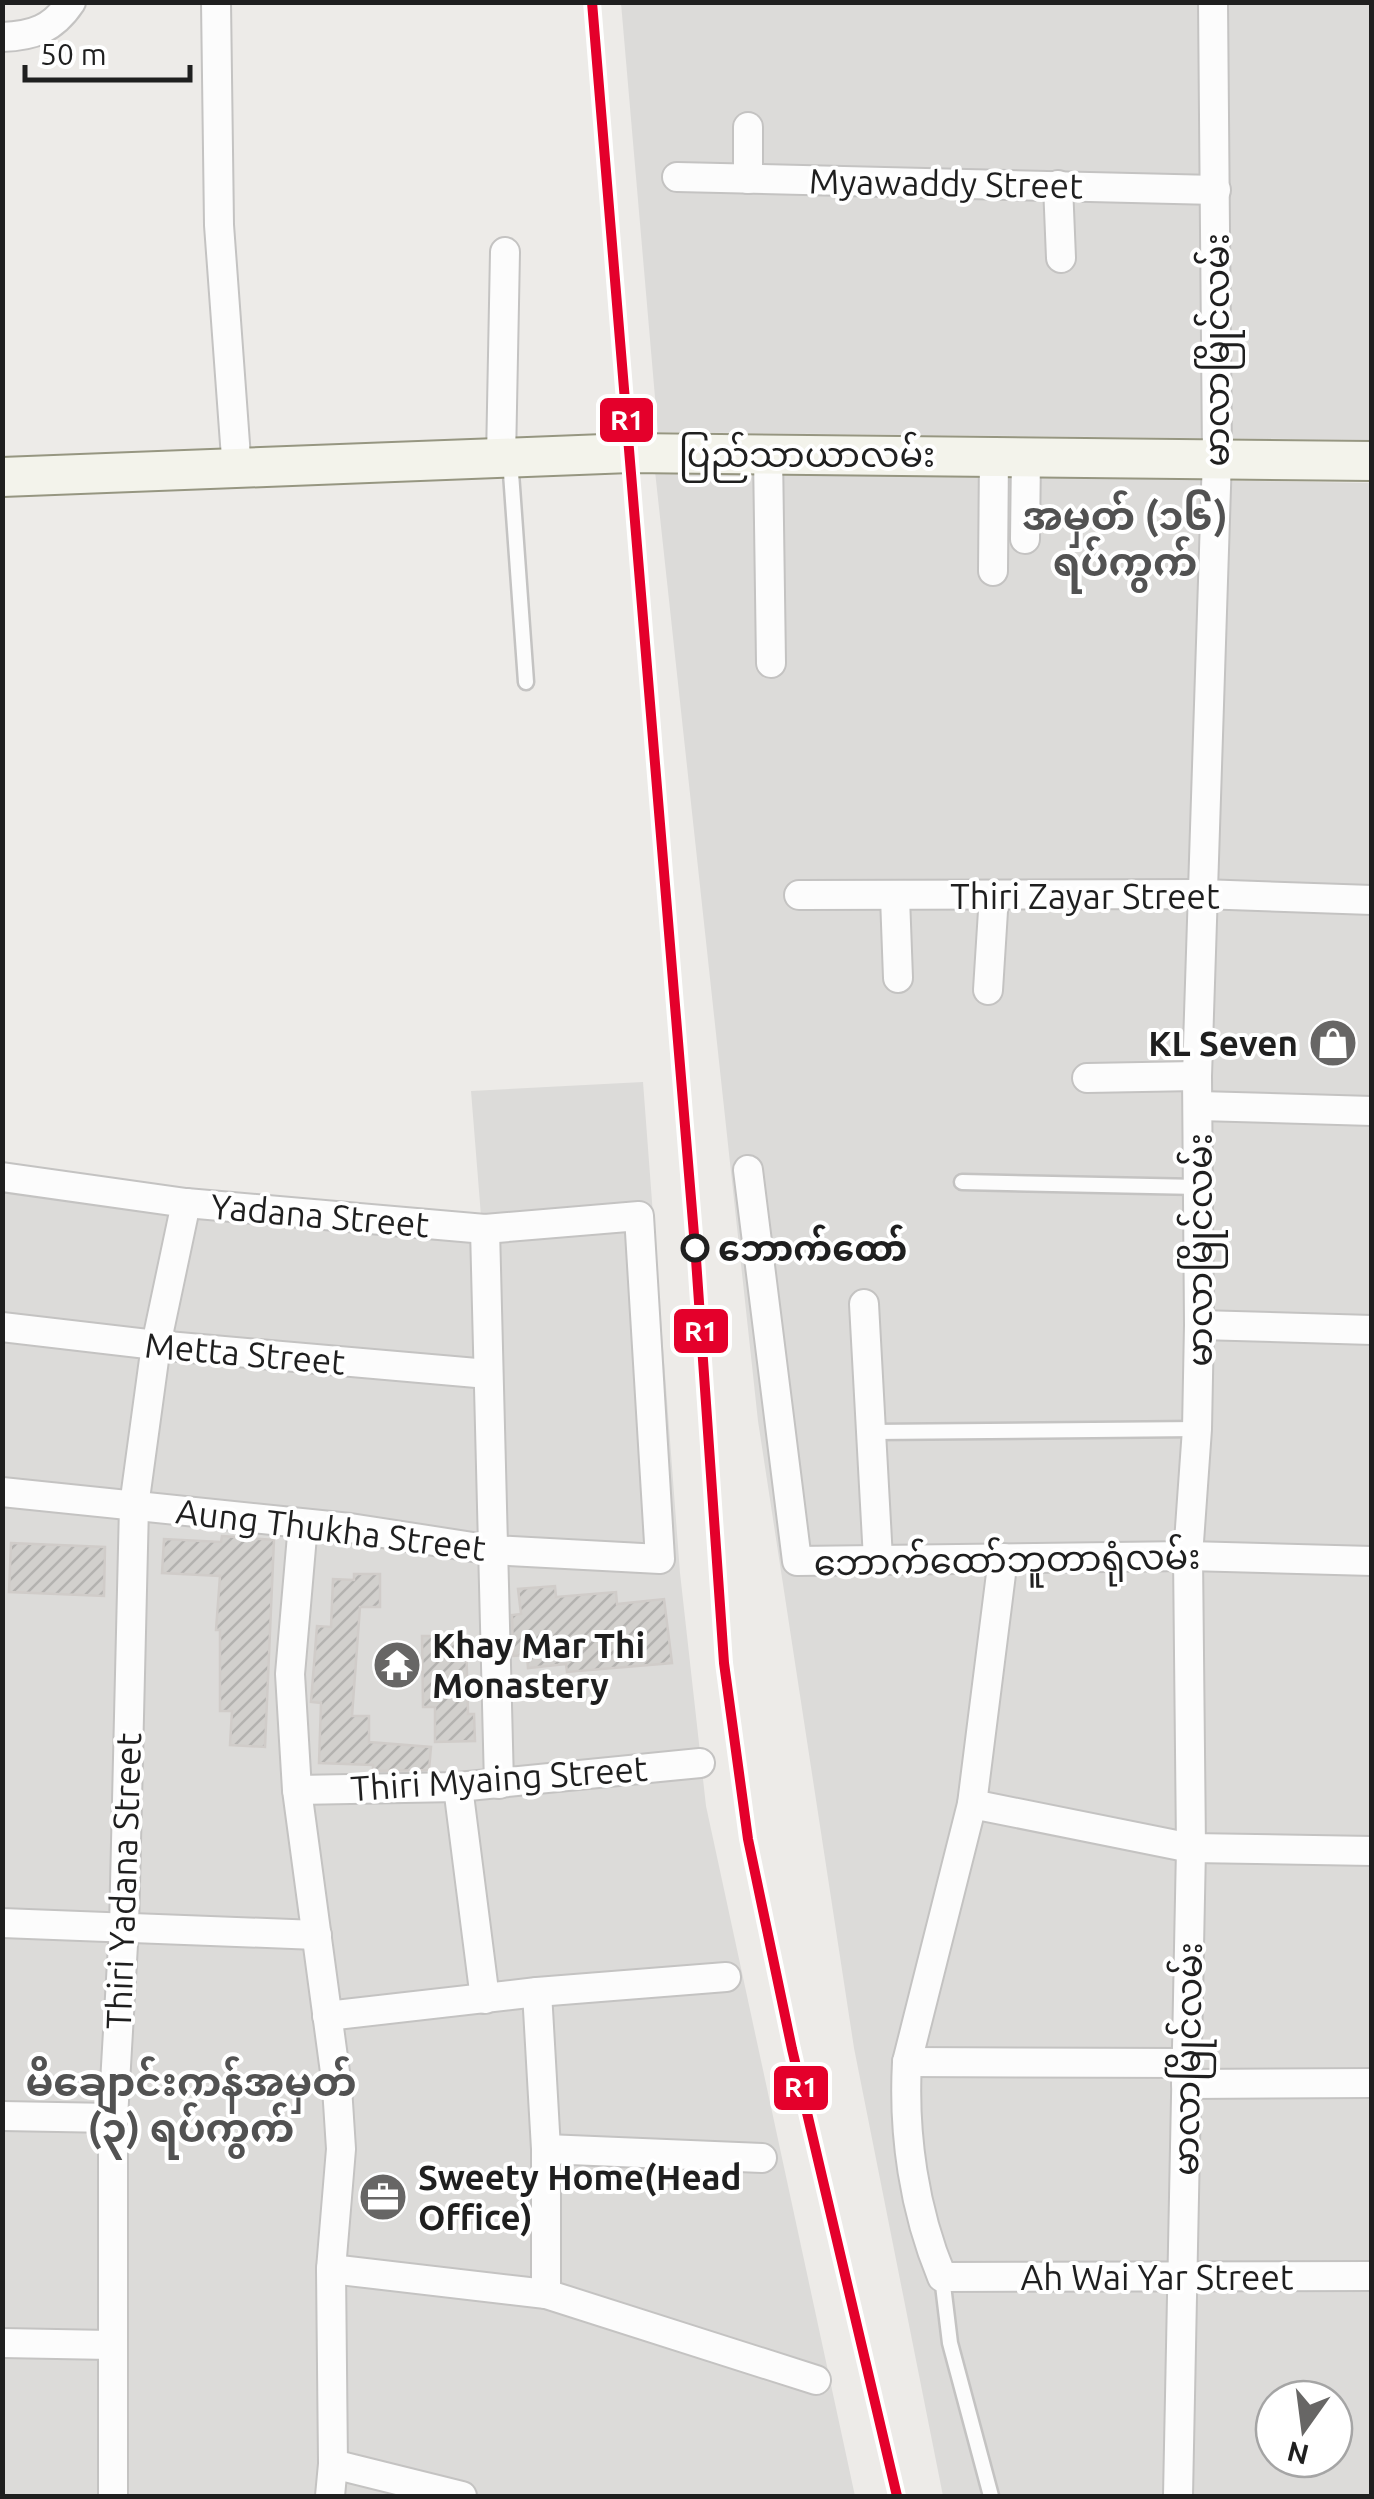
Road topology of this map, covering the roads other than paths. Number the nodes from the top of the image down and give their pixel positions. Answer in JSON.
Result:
{"nodes":[{"id":1,"x":72,"y":2,"type":"edge"},
{"id":2,"x":216,"y":2,"type":"edge"},
{"id":3,"x":1213,"y":2,"type":"edge"},
{"id":4,"x":2,"y":38,"type":"edge"},
{"id":5,"x":748,"y":127,"type":"dead end"},
{"id":6,"x":676,"y":178,"type":"dead end"},
{"id":7,"x":748,"y":179,"type":"junction"},
{"id":8,"x":1058,"y":185,"type":"junction"},
{"id":9,"x":1216,"y":190,"type":"junction"},
{"id":10,"x":505,"y":252,"type":"dead end"},
{"id":11,"x":1061,"y":258,"type":"dead end"},
{"id":12,"x":768,"y":454,"type":"junction"},
{"id":13,"x":1010,"y":456,"type":"junction"},
{"id":14,"x":1218,"y":457,"type":"junction"},
{"id":15,"x":506,"y":459,"type":"junction"},
{"id":16,"x":1372,"y":461,"type":"edge"},
{"id":17,"x":236,"y":471,"type":"junction"},
{"id":18,"x":2,"y":478,"type":"edge"},
{"id":19,"x":1025,"y":539,"type":"dead end"},
{"id":20,"x":992,"y":572,"type":"dead end"},
{"id":21,"x":771,"y":662,"type":"dead end"},
{"id":22,"x":526,"y":682,"type":"dead end"},
{"id":23,"x":1201,"y":894,"type":"junction"},
{"id":24,"x":799,"y":895,"type":"dead end"},
{"id":25,"x":994,"y":895,"type":"junction"},
{"id":26,"x":895,"y":897,"type":"junction"},
{"id":27,"x":1372,"y":900,"type":"edge"},
{"id":28,"x":898,"y":978,"type":"dead end"},
{"id":29,"x":988,"y":990,"type":"dead end"},
{"id":30,"x":1197,"y":1076,"type":"junction"},
{"id":31,"x":1087,"y":1078,"type":"dead end"},
{"id":32,"x":1199,"y":1106,"type":"junction"},
{"id":33,"x":1372,"y":1111,"type":"edge"},
{"id":34,"x":748,"y":1170,"type":"dead end"},
{"id":35,"x":2,"y":1177,"type":"edge"},
{"id":36,"x":962,"y":1182,"type":"dead end"},
{"id":37,"x":1199,"y":1187,"type":"junction"},
{"id":38,"x":186,"y":1203,"type":"junction"},
{"id":39,"x":485,"y":1229,"type":"junction"},
{"id":40,"x":864,"y":1304,"type":"dead end"},
{"id":41,"x":1199,"y":1325,"type":"junction"},
{"id":42,"x":2,"y":1328,"type":"edge"},
{"id":43,"x":1372,"y":1330,"type":"edge"},
{"id":44,"x":156,"y":1346,"type":"junction"},
{"id":45,"x":488,"y":1374,"type":"junction"},
{"id":46,"x":1197,"y":1428,"type":"junction"},
{"id":47,"x":872,"y":1432,"type":"junction"},
{"id":48,"x":2,"y":1492,"type":"edge"},
{"id":49,"x":134,"y":1506,"type":"junction"},
{"id":50,"x":304,"y":1524,"type":"junction"},
{"id":51,"x":492,"y":1550,"type":"junction"},
{"id":52,"x":1188,"y":1556,"type":"junction"},
{"id":53,"x":1004,"y":1558,"type":"junction"},
{"id":54,"x":878,"y":1559,"type":"junction"},
{"id":55,"x":660,"y":1560,"type":"joint"},
{"id":56,"x":1372,"y":1561,"type":"edge"},
{"id":57,"x":700,"y":1763,"type":"dead end"},
{"id":58,"x":499,"y":1784,"type":"junction"},
{"id":59,"x":458,"y":1787,"type":"junction"},
{"id":60,"x":297,"y":1790,"type":"junction"},
{"id":61,"x":972,"y":1804,"type":"junction"},
{"id":62,"x":1191,"y":1848,"type":"junction"},
{"id":63,"x":1372,"y":1851,"type":"edge"},
{"id":64,"x":2,"y":1923,"type":"edge"},
{"id":65,"x":124,"y":1927,"type":"junction"},
{"id":66,"x":317,"y":1935,"type":"junction"},
{"id":67,"x":726,"y":1976,"type":"dead end"},
{"id":68,"x":538,"y":1992,"type":"junction"},
{"id":69,"x":484,"y":2000,"type":"junction"},
{"id":70,"x":328,"y":2016,"type":"junction"},
{"id":71,"x":907,"y":2062,"type":"junction"},
{"id":72,"x":1186,"y":2073,"type":"junction"},
{"id":73,"x":1372,"y":2083,"type":"edge"},
{"id":74,"x":2,"y":2116,"type":"edge"},
{"id":75,"x":113,"y":2118,"type":"junction"},
{"id":76,"x":546,"y":2149,"type":"junction"},
{"id":77,"x":762,"y":2158,"type":"dead end"},
{"id":78,"x":331,"y":2269,"type":"junction"},
{"id":79,"x":1372,"y":2276,"type":"edge"},
{"id":80,"x":942,"y":2277,"type":"junction"},
{"id":81,"x":1184,"y":2277,"type":"junction"},
{"id":82,"x":546,"y":2294,"type":"junction"},
{"id":83,"x":2,"y":2343,"type":"edge"},
{"id":84,"x":111,"y":2345,"type":"junction"},
{"id":85,"x":816,"y":2380,"type":"dead end"},
{"id":86,"x":334,"y":2464,"type":"junction"},
{"id":87,"x":112,"y":2496,"type":"edge"},
{"id":88,"x":330,"y":2496,"type":"edge"},
{"id":89,"x":462,"y":2496,"type":"edge"},
{"id":90,"x":992,"y":2496,"type":"edge"},
{"id":91,"x":1178,"y":2496,"type":"edge"}],
"edges":[{"from":1,"to":4,"type":"street"},
{"from":2,"to":17,"type":"street"},
{"from":3,"to":9,"type":"street","name":"မာလာမြိုင်လမ်း"},
{"from":5,"to":7,"type":"street"},
{"from":6,"to":7,"type":"street","name":"Myawaddy Street"},
{"from":7,"to":8,"type":"street","name":"Myawaddy Street"},
{"from":8,"to":9,"type":"street","name":"Myawaddy Street"},
{"from":8,"to":11,"type":"street"},
{"from":9,"to":14,"type":"street","name":"မာလာမြိုင်လမ်း"},
{"from":10,"to":15,"type":"street"},
{"from":12,"to":13,"type":"street","name":"ပြည်သာယာလမ်း"},
{"from":12,"to":15,"type":"street","name":"ပြည်သာယာလမ်း"},
{"from":12,"to":21,"type":"street"},
{"from":13,"to":14,"type":"street","name":"ပြည်သာယာလမ်း"},
{"from":13,"to":19,"type":"street"},
{"from":13,"to":20,"type":"street"},
{"from":14,"to":16,"type":"street","name":"ပြည်သာယာလမ်း"},
{"from":14,"to":23,"type":"street","name":"မာလာမြိုင်လမ်း"},
{"from":15,"to":17,"type":"street","name":"ပြည်သာယာလမ်း"},
{"from":15,"to":22,"type":"lane"},
{"from":17,"to":18,"type":"street","name":"ပြည်သာယာလမ်း"},
{"from":23,"to":25,"type":"street","name":"Thiri Zayar Street"},
{"from":23,"to":27,"type":"street","name":"Thiri Zayar Street"},
{"from":23,"to":30,"type":"street","name":"မာလာမြိုင်လမ်း"},
{"from":24,"to":26,"type":"street","name":"Thiri Zayar Street"},
{"from":25,"to":26,"type":"street","name":"Thiri Zayar Street"},
{"from":25,"to":29,"type":"street"},
{"from":26,"to":28,"type":"street"},
{"from":30,"to":31,"type":"street"},
{"from":30,"to":32,"type":"street","name":"မာလာမြိုင်လမ်း"},
{"from":32,"to":33,"type":"street"},
{"from":32,"to":37,"type":"street","name":"မာလာမြိုင်လမ်း"},
{"from":34,"to":54,"type":"street","name":"ဘောက်ထော်ဘူတာရုံလမ်း"},
{"from":35,"to":38,"type":"street","name":"Yadana Street"},
{"from":36,"to":37,"type":"lane"},
{"from":37,"to":41,"type":"street","name":"မာလာမြိုင်လမ်း"},
{"from":38,"to":39,"type":"street","name":"Yadana Street"},
{"from":38,"to":44,"type":"street","name":"Thiri Yadana Street"},
{"from":39,"to":45,"type":"street"},
{"from":39,"to":55,"type":"street","name":"Yadana Street"},
{"from":40,"to":47,"type":"street"},
{"from":41,"to":43,"type":"street"},
{"from":41,"to":46,"type":"street","name":"မာလာမြိုင်လမ်း"},
{"from":42,"to":44,"type":"street","name":"Metta Street"},
{"from":44,"to":45,"type":"street","name":"Metta Street"},
{"from":44,"to":49,"type":"street","name":"Thiri Yadana Street"},
{"from":45,"to":51,"type":"street"},
{"from":46,"to":47,"type":"lane"},
{"from":46,"to":52,"type":"street","name":"မာလာမြိုင်လမ်း"},
{"from":47,"to":54,"type":"street"},
{"from":48,"to":49,"type":"street","name":"Aung Thukha Street"},
{"from":49,"to":50,"type":"street","name":"Aung Thukha Street"},
{"from":49,"to":65,"type":"street","name":"Thiri Yadana Street"},
{"from":50,"to":51,"type":"street","name":"Aung Thukha Street"},
{"from":50,"to":60,"type":"street"},
{"from":51,"to":55,"type":"street","name":"Aung Thukha Street"},
{"from":51,"to":58,"type":"street"},
{"from":52,"to":53,"type":"street","name":"ဘောက်ထော်ဘူတာရုံလမ်း"},
{"from":52,"to":56,"type":"street","name":"ဘောက်ထော်ဘူတာရုံလမ်း"},
{"from":52,"to":62,"type":"street","name":"မာလာမြိုင်လမ်း"},
{"from":53,"to":54,"type":"street","name":"ဘောက်ထော်ဘူတာရုံလမ်း"},
{"from":53,"to":61,"type":"street"},
{"from":57,"to":58,"type":"street","name":"Thiri Myaing Street"},
{"from":58,"to":59,"type":"street","name":"Thiri Myaing Street"},
{"from":59,"to":60,"type":"street","name":"Thiri Myaing Street"},
{"from":59,"to":69,"type":"street"},
{"from":60,"to":66,"type":"street"},
{"from":61,"to":62,"type":"street"},
{"from":61,"to":71,"type":"street"},
{"from":62,"to":63,"type":"street"},
{"from":62,"to":72,"type":"street","name":"မာလာမြိုင်လမ်း"},
{"from":64,"to":65,"type":"street"},
{"from":65,"to":66,"type":"street"},
{"from":65,"to":75,"type":"street","name":"Thiri Yadana Street"},
{"from":66,"to":70,"type":"street"},
{"from":67,"to":68,"type":"street"},
{"from":68,"to":69,"type":"street"},
{"from":68,"to":76,"type":"street"},
{"from":69,"to":70,"type":"street"},
{"from":70,"to":78,"type":"street"},
{"from":71,"to":72,"type":"street"},
{"from":71,"to":80,"type":"street"},
{"from":72,"to":73,"type":"street"},
{"from":72,"to":81,"type":"street","name":"မာလာမြိုင်လမ်း"},
{"from":74,"to":75,"type":"street"},
{"from":75,"to":84,"type":"street","name":"Thiri Yadana Street"},
{"from":76,"to":77,"type":"street"},
{"from":76,"to":82,"type":"street"},
{"from":78,"to":82,"type":"street"},
{"from":78,"to":86,"type":"street"},
{"from":79,"to":81,"type":"street","name":"Ah Wai Yar Street"},
{"from":80,"to":81,"type":"street","name":"Ah Wai Yar Street"},
{"from":80,"to":90,"type":"lane"},
{"from":81,"to":91,"type":"street","name":"မာလာမြိုင်လမ်း"},
{"from":82,"to":85,"type":"street"},
{"from":83,"to":84,"type":"street"},
{"from":84,"to":87,"type":"street","name":"Thiri Yadana Street"},
{"from":86,"to":88,"type":"street"},
{"from":86,"to":89,"type":"street"}]}
